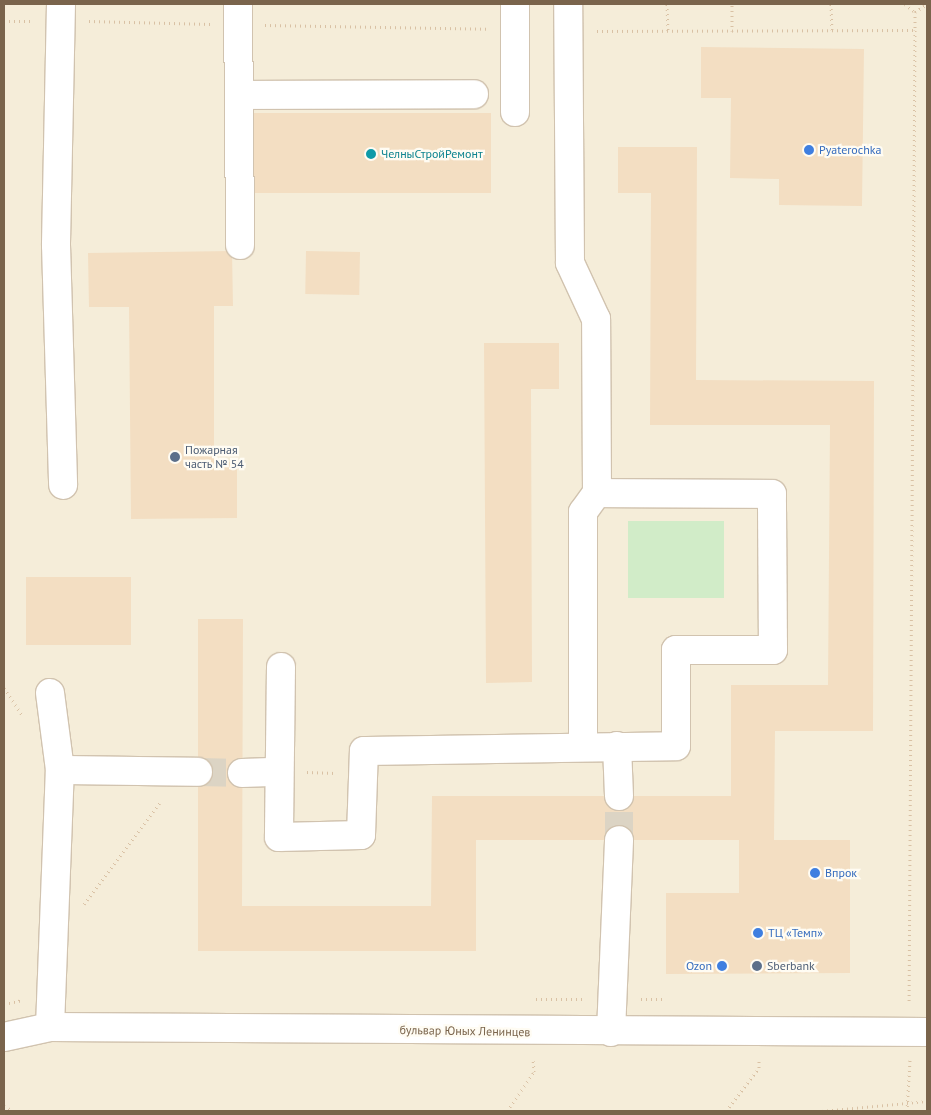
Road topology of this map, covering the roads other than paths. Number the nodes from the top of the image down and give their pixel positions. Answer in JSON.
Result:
{"nodes":[{"id":1,"x":238,"y":4,"type":"edge"},
{"id":2,"x":515,"y":4,"type":"edge"},
{"id":3,"x":568,"y":4,"type":"edge"},
{"id":4,"x":62,"y":15,"type":"edge"},
{"id":5,"x":474,"y":94,"type":"dead end"},
{"id":6,"x":239,"y":95,"type":"junction"},
{"id":7,"x":515,"y":112,"type":"dead end"},
{"id":8,"x":240,"y":245,"type":"dead end"},
{"id":9,"x":63,"y":485,"type":"dead end"},
{"id":10,"x":597,"y":493,"type":"junction"},
{"id":11,"x":281,"y":667,"type":"dead end"},
{"id":12,"x":50,"y":693,"type":"dead end"},
{"id":13,"x":584,"y":746,"type":"junction"},
{"id":14,"x":617,"y":746,"type":"junction"},
{"id":15,"x":60,"y":770,"type":"junction"},
{"id":16,"x":190,"y":772,"type":"tunnel mouth"},
{"id":17,"x":242,"y":772,"type":"tunnel mouth"},
{"id":18,"x":278,"y":772,"type":"junction"},
{"id":19,"x":619,"y":796,"type":"tunnel mouth"},
{"id":20,"x":619,"y":840,"type":"tunnel mouth"},
{"id":21,"x":50,"y":1027,"type":"junction"},
{"id":22,"x":611,"y":1032,"type":"junction"},
{"id":23,"x":918,"y":1032,"type":"edge"},
{"id":24,"x":4,"y":1037,"type":"edge"}],
"edges":[{"from":1,"to":6,"type":"street"},
{"from":2,"to":7,"type":"street"},
{"from":3,"to":10,"type":"street"},
{"from":4,"to":9,"type":"street"},
{"from":5,"to":6,"type":"street"},
{"from":6,"to":8,"type":"street"},
{"from":10,"to":13,"type":"street"},
{"from":10,"to":14,"type":"street"},
{"from":11,"to":18,"type":"street"},
{"from":12,"to":15,"type":"street"},
{"from":13,"to":14,"type":"street"},
{"from":13,"to":18,"type":"street"},
{"from":14,"to":19,"type":"street"},
{"from":15,"to":16,"type":"street"},
{"from":15,"to":21,"type":"street"},
{"from":17,"to":18,"type":"street"},
{"from":20,"to":22,"type":"street"},
{"from":21,"to":22,"type":"street","name":"бульвар Юных Ленинцев"},
{"from":21,"to":24,"type":"street","name":"бульвар Юных Ленинцев"},
{"from":22,"to":23,"type":"street","name":"бульвар Юных Ленинцев"}]}
